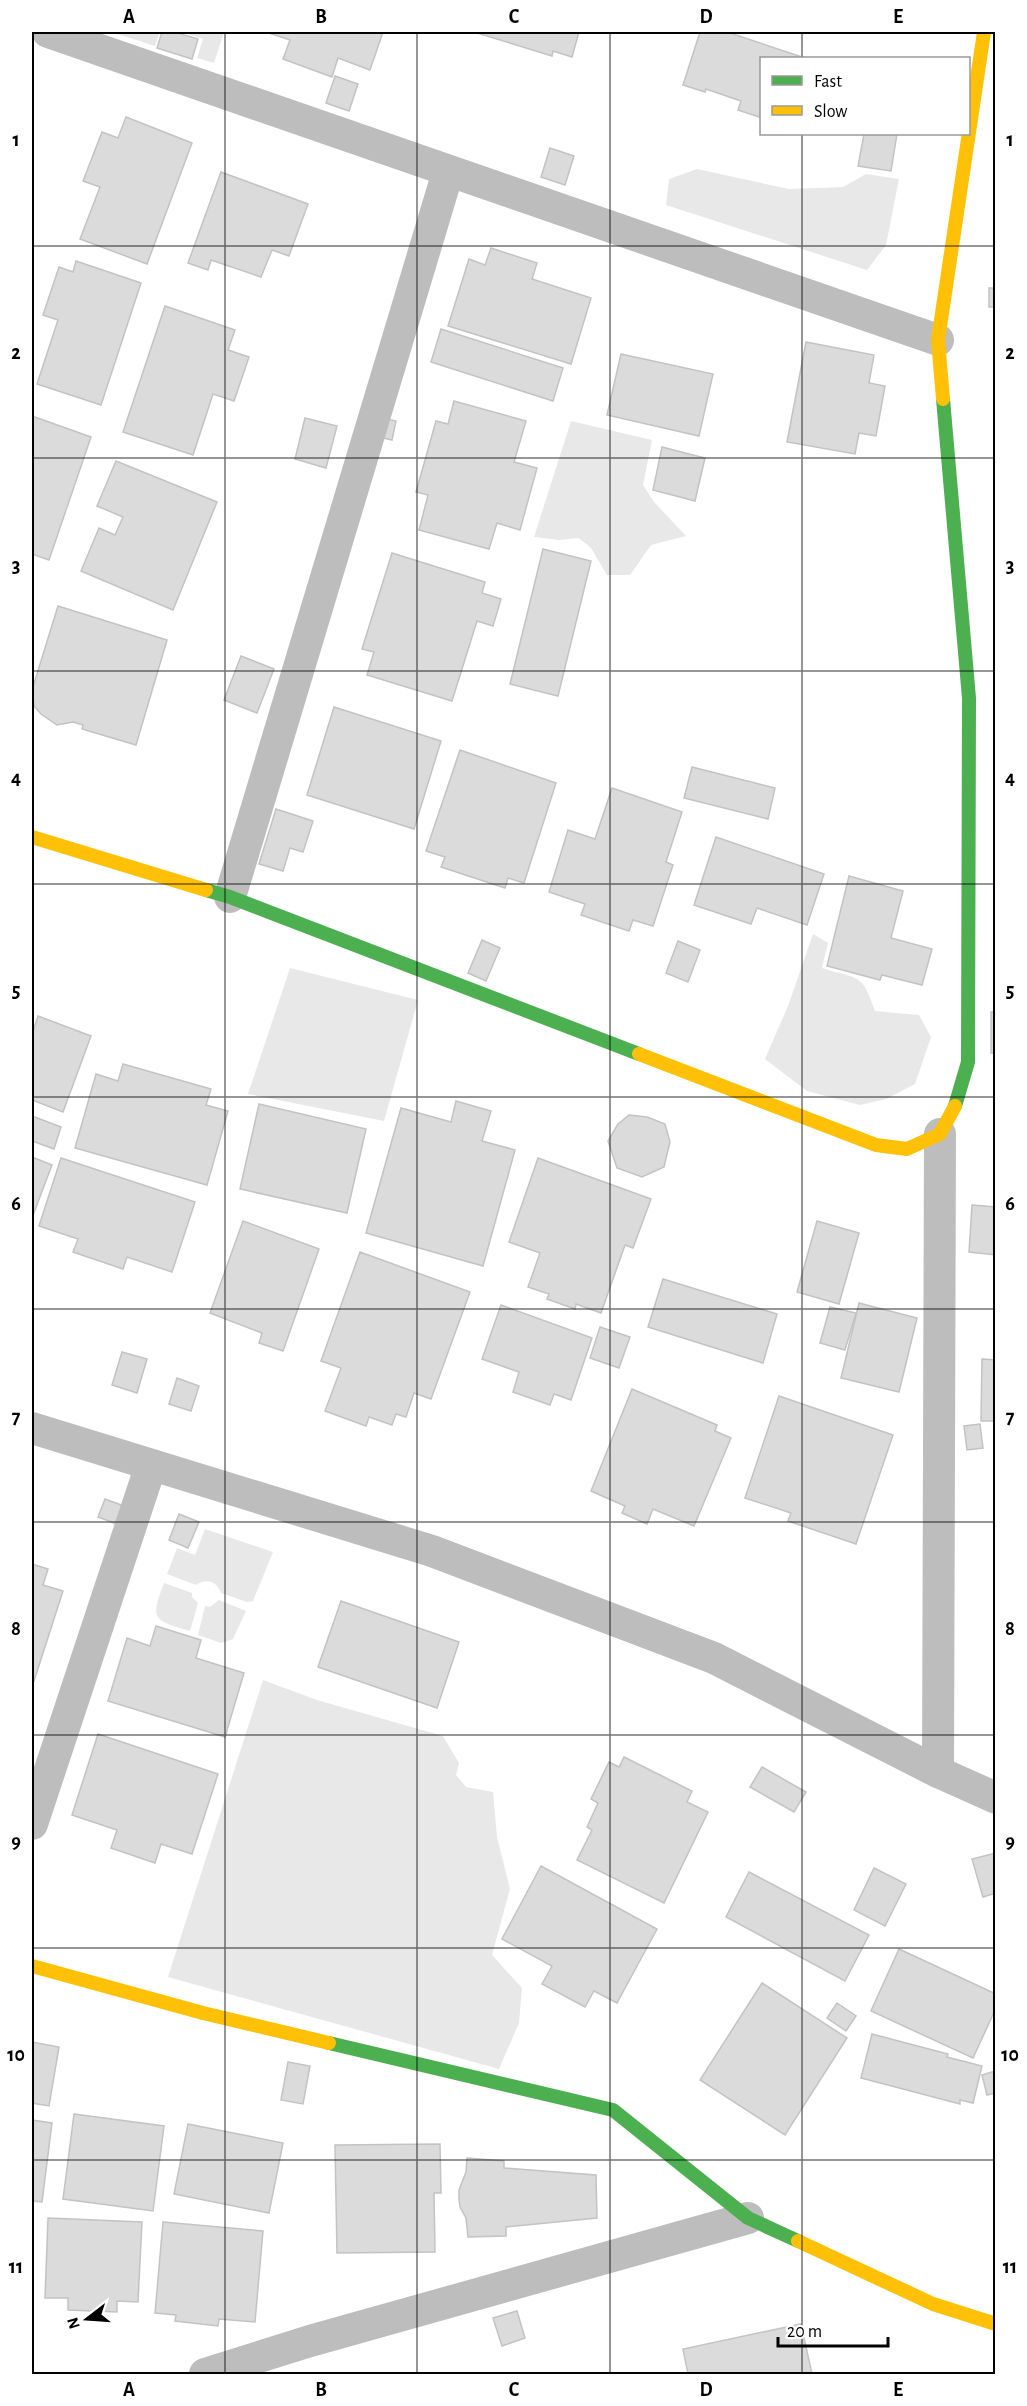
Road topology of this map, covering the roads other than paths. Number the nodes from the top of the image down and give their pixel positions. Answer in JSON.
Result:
{"nodes":[{"id":1,"x":48,"y":32,"type":"edge"},
{"id":2,"x":984,"y":32,"type":"edge"},
{"id":3,"x":970,"y":126,"type":"edge"},
{"id":4,"x":969,"y":135,"type":"edge"},
{"id":5,"x":448,"y":171,"type":"junction"},
{"id":6,"x":938,"y":340,"type":"junction"},
{"id":7,"x":32,"y":837,"type":"edge"},
{"id":8,"x":230,"y":897,"type":"junction"},
{"id":9,"x":940,"y":1134,"type":"junction"},
{"id":10,"x":32,"y":1428,"type":"edge"},
{"id":11,"x":152,"y":1465,"type":"junction"},
{"id":12,"x":938,"y":1772,"type":"junction"},
{"id":13,"x":996,"y":1798,"type":"edge"},
{"id":14,"x":32,"y":1824,"type":"edge"},
{"id":15,"x":32,"y":1966,"type":"edge"},
{"id":16,"x":748,"y":2218,"type":"junction"},
{"id":17,"x":996,"y":2324,"type":"edge"},
{"id":18,"x":205,"y":2374,"type":"edge"}],
"edges":[{"from":1,"to":5,"type":"street"},
{"from":2,"to":3,"type":"street"},
{"from":4,"to":6,"type":"street"},
{"from":5,"to":6,"type":"street"},
{"from":5,"to":8,"type":"street"},
{"from":6,"to":9,"type":"street"},
{"from":7,"to":8,"type":"street"},
{"from":8,"to":9,"type":"street"},
{"from":9,"to":12,"type":"street"},
{"from":10,"to":11,"type":"street"},
{"from":11,"to":12,"type":"street"},
{"from":11,"to":14,"type":"street"},
{"from":12,"to":13,"type":"street"},
{"from":15,"to":16,"type":"street"},
{"from":16,"to":17,"type":"street"},
{"from":16,"to":18,"type":"street"}]}
